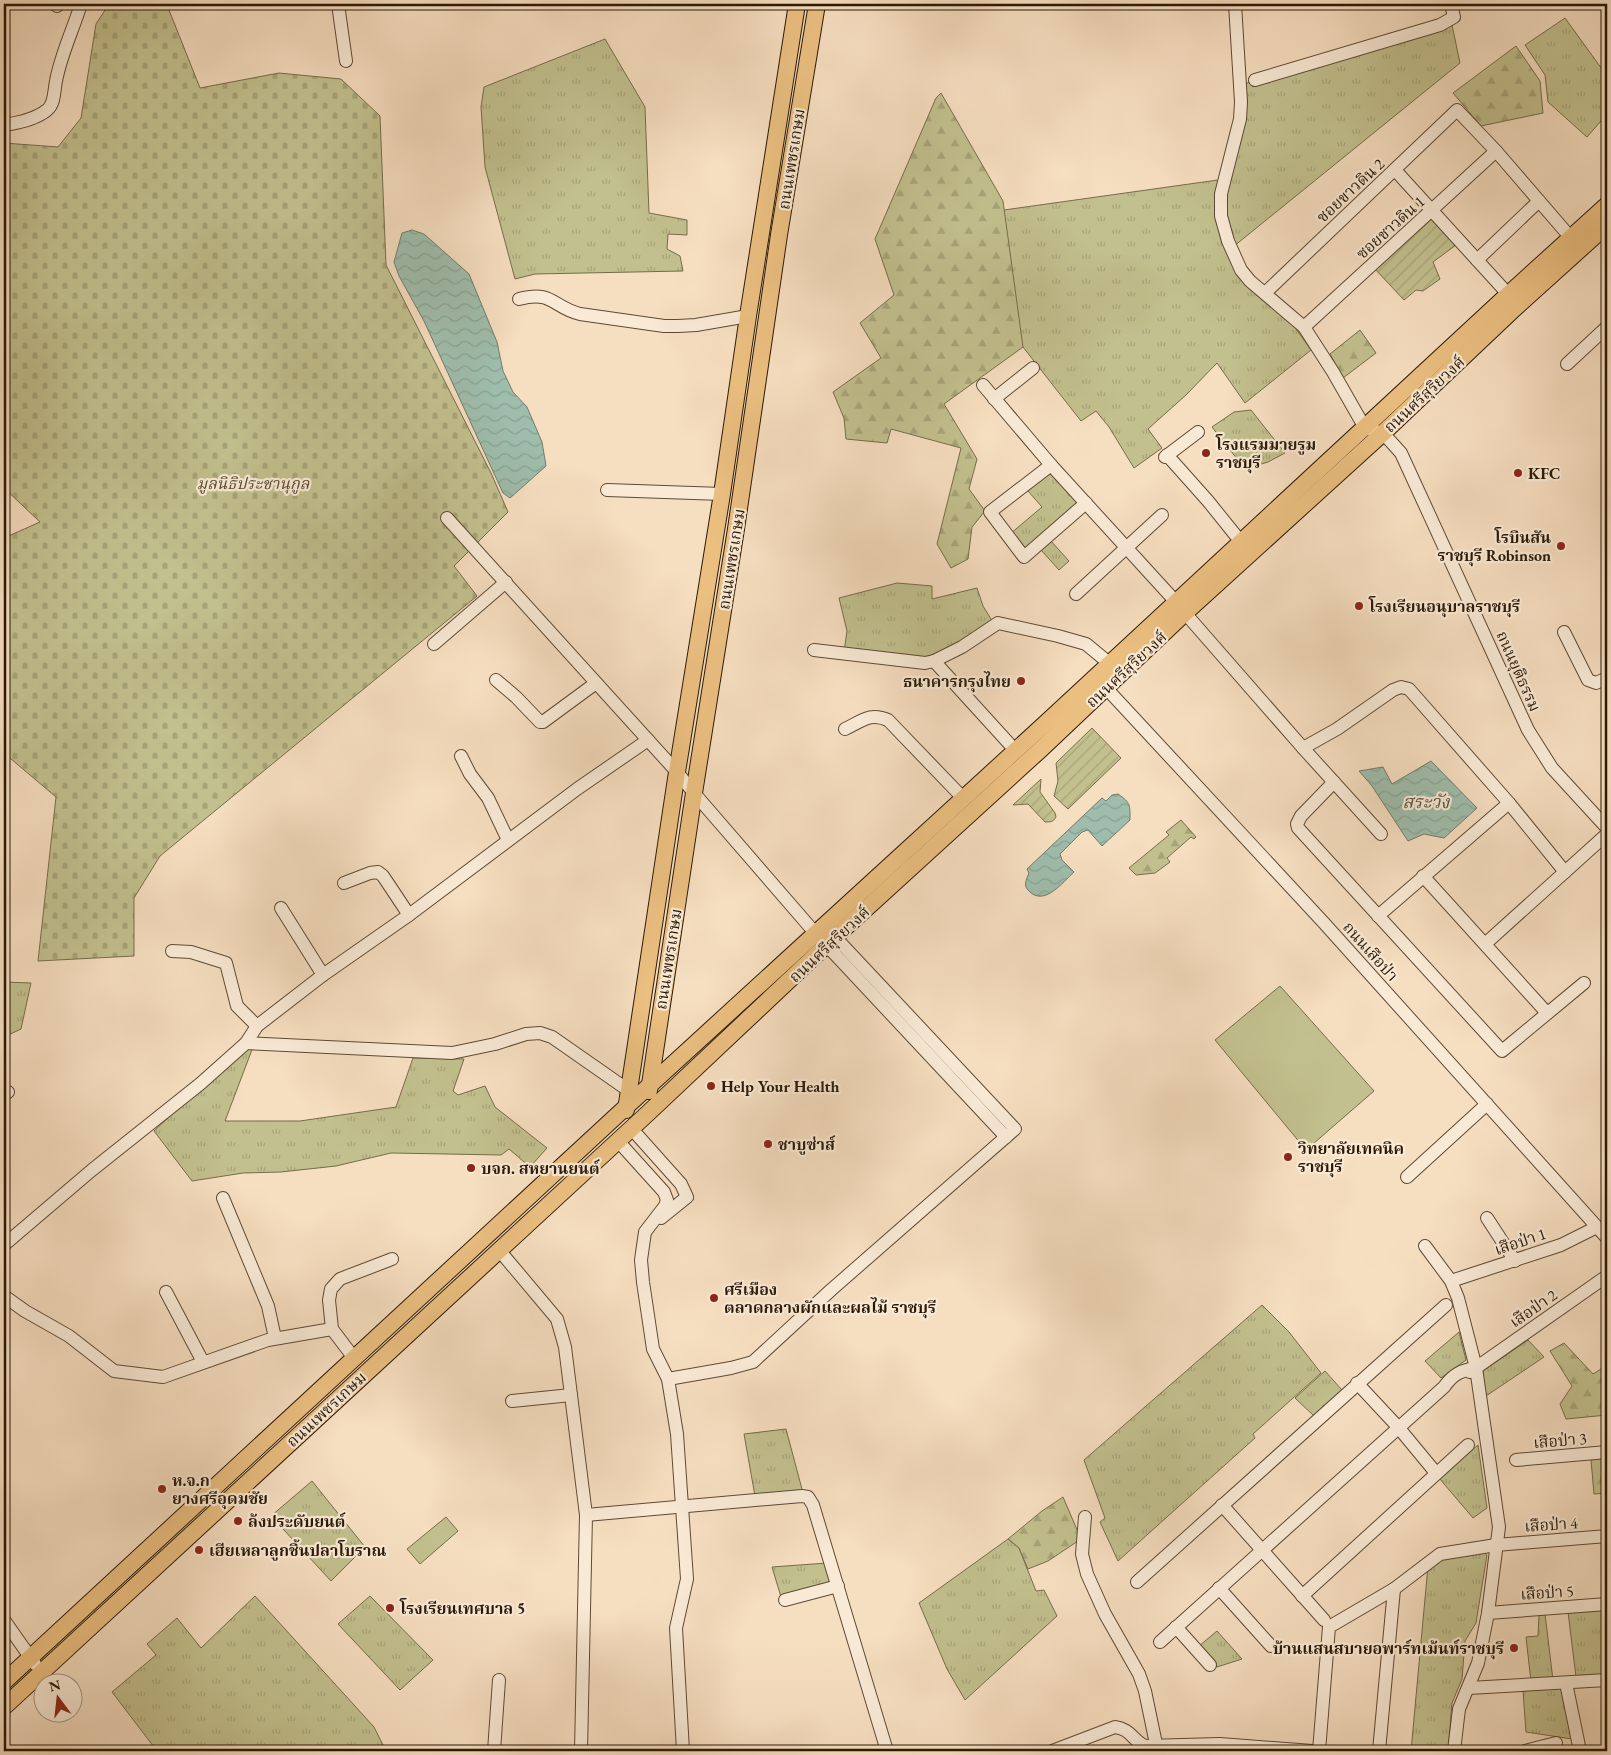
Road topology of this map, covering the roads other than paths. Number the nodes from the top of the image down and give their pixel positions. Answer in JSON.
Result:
{"nodes":[{"id":1,"x":81,"y":4,"type":"edge"},
{"id":2,"x":338,"y":4,"type":"edge"},
{"id":3,"x":797,"y":4,"type":"edge"},
{"id":4,"x":817,"y":4,"type":"edge"},
{"id":5,"x":1235,"y":4,"type":"edge"},
{"id":6,"x":1451,"y":4,"type":"edge"},
{"id":7,"x":346,"y":61,"type":"dead end"},
{"id":8,"x":1255,"y":80,"type":"dead end"},
{"id":9,"x":4,"y":125,"type":"edge"},
{"id":10,"x":1496,"y":151,"type":"junction"},
{"id":11,"x":1395,"y":170,"type":"junction"},
{"id":12,"x":1539,"y":202,"type":"junction"},
{"id":13,"x":1607,"y":205,"type":"edge"},
{"id":14,"x":1432,"y":211,"type":"junction"},
{"id":15,"x":1607,"y":225,"type":"edge"},
{"id":16,"x":1571,"y":238,"type":"junction"},
{"id":17,"x":759,"y":247,"type":"junction"},
{"id":18,"x":777,"y":249,"type":"junction"},
{"id":19,"x":1477,"y":260,"type":"junction"},
{"id":20,"x":1265,"y":293,"type":"junction"},
{"id":21,"x":1508,"y":294,"type":"junction"},
{"id":22,"x":518,"y":299,"type":"dead end"},
{"id":23,"x":748,"y":316,"type":"junction"},
{"id":24,"x":1304,"y":327,"type":"junction"},
{"id":25,"x":1607,"y":327,"type":"edge"},
{"id":26,"x":1567,"y":364,"type":"dead end"},
{"id":27,"x":1033,"y":368,"type":"dead end"},
{"id":28,"x":982,"y":385,"type":"dead end"},
{"id":29,"x":994,"y":398,"type":"junction"},
{"id":30,"x":1365,"y":428,"type":"junction"},
{"id":31,"x":1198,"y":432,"type":"dead end"},
{"id":32,"x":1382,"y":433,"type":"junction"},
{"id":33,"x":1051,"y":465,"type":"junction"},
{"id":34,"x":607,"y":490,"type":"dead end"},
{"id":35,"x":722,"y":494,"type":"junction"},
{"id":36,"x":1086,"y":503,"type":"junction"},
{"id":37,"x":1162,"y":515,"type":"dead end"},
{"id":38,"x":447,"y":518,"type":"dead end"},
{"id":39,"x":1241,"y":542,"type":"junction"},
{"id":40,"x":1127,"y":548,"type":"junction"},
{"id":41,"x":506,"y":582,"type":"junction"},
{"id":42,"x":1076,"y":594,"type":"dead end"},
{"id":43,"x":1181,"y":608,"type":"junction"},
{"id":44,"x":1564,"y":632,"type":"dead end"},
{"id":45,"x":434,"y":644,"type":"dead end"},
{"id":46,"x":814,"y":650,"type":"dead end"},
{"id":47,"x":934,"y":661,"type":"junction"},
{"id":48,"x":1110,"y":663,"type":"junction"},
{"id":49,"x":1607,"y":678,"type":"edge"},
{"id":50,"x":496,"y":680,"type":"dead end"},
{"id":51,"x":596,"y":683,"type":"junction"},
{"id":52,"x":1101,"y":683,"type":"junction"},
{"id":53,"x":845,"y":729,"type":"dead end"},
{"id":54,"x":648,"y":740,"type":"junction"},
{"id":55,"x":1303,"y":748,"type":"junction"},
{"id":56,"x":1015,"y":750,"type":"junction"},
{"id":57,"x":461,"y":756,"type":"dead end"},
{"id":58,"x":677,"y":772,"type":"junction"},
{"id":59,"x":1334,"y":782,"type":"junction"},
{"id":60,"x":694,"y":794,"type":"junction"},
{"id":61,"x":963,"y":798,"type":"junction"},
{"id":62,"x":1509,"y":803,"type":"junction"},
{"id":63,"x":1607,"y":828,"type":"edge"},
{"id":64,"x":1381,"y":834,"type":"dead end"},
{"id":65,"x":1607,"y":834,"type":"edge"},
{"id":66,"x":508,"y":840,"type":"junction"},
{"id":67,"x":1565,"y":872,"type":"junction"},
{"id":68,"x":1423,"y":876,"type":"junction"},
{"id":69,"x":344,"y":883,"type":"dead end"},
{"id":70,"x":280,"y":908,"type":"dead end"},
{"id":71,"x":409,"y":915,"type":"junction"},
{"id":72,"x":1378,"y":916,"type":"junction"},
{"id":73,"x":826,"y":939,"type":"junction"},
{"id":74,"x":1485,"y":944,"type":"junction"},
{"id":75,"x":172,"y":951,"type":"dead end"},
{"id":76,"x":323,"y":975,"type":"junction"},
{"id":77,"x":1584,"y":983,"type":"dead end"},
{"id":78,"x":1547,"y":1013,"type":"junction"},
{"id":79,"x":257,"y":1026,"type":"junction"},
{"id":80,"x":246,"y":1043,"type":"junction"},
{"id":81,"x":650,"y":1087,"type":"junction"},
{"id":82,"x":627,"y":1098,"type":"junction"},
{"id":83,"x":1487,"y":1104,"type":"junction"},
{"id":84,"x":646,"y":1115,"type":"junction"},
{"id":85,"x":631,"y":1128,"type":"junction"},
{"id":86,"x":618,"y":1141,"type":"junction"},
{"id":87,"x":1407,"y":1177,"type":"dead end"},
{"id":88,"x":223,"y":1198,"type":"dead end"},
{"id":89,"x":1487,"y":1218,"type":"dead end"},
{"id":90,"x":654,"y":1220,"type":"junction"},
{"id":91,"x":1597,"y":1227,"type":"junction"},
{"id":92,"x":1607,"y":1238,"type":"edge"},
{"id":93,"x":4,"y":1245,"type":"edge"},
{"id":94,"x":1425,"y":1246,"type":"dead end"},
{"id":95,"x":499,"y":1250,"type":"junction"},
{"id":96,"x":392,"y":1259,"type":"dead end"},
{"id":97,"x":1515,"y":1261,"type":"junction"},
{"id":98,"x":1607,"y":1276,"type":"edge"},
{"id":99,"x":1450,"y":1280,"type":"junction"},
{"id":100,"x":166,"y":1292,"type":"dead end"},
{"id":101,"x":4,"y":1296,"type":"edge"},
{"id":102,"x":1446,"y":1304,"type":"dead end"},
{"id":103,"x":332,"y":1329,"type":"junction"},
{"id":104,"x":275,"y":1338,"type":"junction"},
{"id":105,"x":354,"y":1358,"type":"junction"},
{"id":106,"x":203,"y":1362,"type":"junction"},
{"id":107,"x":1476,"y":1368,"type":"junction"},
{"id":108,"x":668,"y":1379,"type":"junction"},
{"id":109,"x":1357,"y":1383,"type":"junction"},
{"id":110,"x":571,"y":1395,"type":"junction"},
{"id":111,"x":512,"y":1401,"type":"dead end"},
{"id":112,"x":1398,"y":1427,"type":"junction"},
{"id":113,"x":1468,"y":1445,"type":"dead end"},
{"id":114,"x":1607,"y":1452,"type":"edge"},
{"id":115,"x":1516,"y":1460,"type":"dead end"},
{"id":116,"x":1436,"y":1473,"type":"junction"},
{"id":117,"x":683,"y":1505,"type":"junction"},
{"id":118,"x":1222,"y":1505,"type":"junction"},
{"id":119,"x":586,"y":1515,"type":"junction"},
{"id":120,"x":1085,"y":1517,"type":"dead end"},
{"id":121,"x":1607,"y":1536,"type":"edge"},
{"id":122,"x":1496,"y":1545,"type":"junction"},
{"id":123,"x":1262,"y":1550,"type":"junction"},
{"id":124,"x":1137,"y":1582,"type":"dead end"},
{"id":125,"x":838,"y":1586,"type":"junction"},
{"id":126,"x":1219,"y":1588,"type":"junction"},
{"id":127,"x":1394,"y":1589,"type":"junction"},
{"id":128,"x":1302,"y":1596,"type":"junction"},
{"id":129,"x":785,"y":1600,"type":"dead end"},
{"id":130,"x":1607,"y":1604,"type":"edge"},
{"id":131,"x":1488,"y":1613,"type":"junction"},
{"id":132,"x":4,"y":1620,"type":"edge"},
{"id":133,"x":1324,"y":1620,"type":"dead end"},
{"id":134,"x":1176,"y":1627,"type":"junction"},
{"id":135,"x":1160,"y":1642,"type":"dead end"},
{"id":136,"x":1271,"y":1646,"type":"dead end"},
{"id":137,"x":29,"y":1658,"type":"junction"},
{"id":138,"x":1210,"y":1666,"type":"dead end"},
{"id":139,"x":42,"y":1672,"type":"joint"},
{"id":140,"x":499,"y":1680,"type":"dead end"},
{"id":141,"x":1607,"y":1680,"type":"edge"},
{"id":142,"x":32,"y":1681,"type":"edge"},
{"id":143,"x":4,"y":1682,"type":"edge"},
{"id":144,"x":1566,"y":1683,"type":"junction"},
{"id":145,"x":1469,"y":1688,"type":"junction"},
{"id":146,"x":4,"y":1707,"type":"edge"},
{"id":147,"x":1556,"y":1743,"type":"dead end"},
{"id":148,"x":1156,"y":1744,"type":"junction"},
{"id":149,"x":1139,"y":1747,"type":"edge"},
{"id":150,"x":494,"y":1751,"type":"edge"},
{"id":151,"x":581,"y":1751,"type":"edge"},
{"id":152,"x":683,"y":1751,"type":"edge"},
{"id":153,"x":887,"y":1751,"type":"edge"},
{"id":154,"x":1052,"y":1751,"type":"edge"},
{"id":155,"x":1312,"y":1751,"type":"edge"},
{"id":156,"x":1319,"y":1751,"type":"edge"},
{"id":157,"x":1380,"y":1751,"type":"edge"},
{"id":158,"x":1454,"y":1751,"type":"edge"},
{"id":159,"x":1526,"y":1751,"type":"edge"},
{"id":160,"x":1580,"y":1751,"type":"edge"}],
"edges":[{"from":1,"to":9,"type":"street"},
{"from":2,"to":7,"type":"street"},
{"from":3,"to":17,"type":"main road","name":"ถนนเพชรเกษม"},
{"from":4,"to":18,"type":"main road","name":"ถนนเพชรเกษม"},
{"from":5,"to":20,"type":"street"},
{"from":6,"to":8,"type":"street"},
{"from":10,"to":11,"type":"street","name":"ซอยขาวดิน 2"},
{"from":10,"to":12,"type":"street"},
{"from":10,"to":14,"type":"street","name":"ซอยชาวดิน 1"},
{"from":11,"to":14,"type":"street"},
{"from":11,"to":20,"type":"street","name":"ซอยขาวดิน 2"},
{"from":12,"to":16,"type":"street"},
{"from":12,"to":19,"type":"street"},
{"from":13,"to":16,"type":"main road","name":"ถนนศรีสุริยวงศ์"},
{"from":14,"to":19,"type":"street"},
{"from":14,"to":24,"type":"street","name":"ซอยชาวดิน 1"},
{"from":15,"to":32,"type":"main road","name":"ถนนศรีสุริยวงศ์"},
{"from":16,"to":21,"type":"main road","name":"ถนนศรีสุริยวงศ์"},
{"from":17,"to":18,"type":"main road"},
{"from":17,"to":23,"type":"main road","name":"ถนนเพชรเกษม"},
{"from":18,"to":60,"type":"main road","name":"ถนนเพชรเกษม"},
{"from":19,"to":21,"type":"street"},
{"from":20,"to":24,"type":"street"},
{"from":21,"to":30,"type":"main road","name":"ถนนศรีสุริยวงศ์"},
{"from":22,"to":23,"type":"street"},
{"from":23,"to":35,"type":"main road","name":"ถนนเพชรเกษม"},
{"from":24,"to":30,"type":"street"},
{"from":25,"to":26,"type":"street"},
{"from":27,"to":29,"type":"street"},
{"from":28,"to":29,"type":"street"},
{"from":29,"to":33,"type":"street"},
{"from":30,"to":32,"type":"street"},
{"from":30,"to":39,"type":"main road","name":"ถนนศรีสุริยวงศ์"},
{"from":31,"to":39,"type":"street"},
{"from":32,"to":43,"type":"main road","name":"ถนนศรีสุริยวงศ์"},
{"from":32,"to":63,"type":"street","name":"ถนนยุติธรรม"},
{"from":33,"to":36,"type":"street"},
{"from":33,"to":36,"type":"street"},
{"from":34,"to":35,"type":"street"},
{"from":35,"to":58,"type":"main road","name":"ถนนเพชรเกษม"},
{"from":36,"to":40,"type":"street"},
{"from":37,"to":40,"type":"street"},
{"from":38,"to":41,"type":"street"},
{"from":39,"to":43,"type":"main road","name":"ถนนศรีสุริยวงศ์"},
{"from":40,"to":42,"type":"street"},
{"from":40,"to":43,"type":"street"},
{"from":41,"to":45,"type":"street"},
{"from":41,"to":51,"type":"street"},
{"from":43,"to":48,"type":"main road","name":"ถนนศรีสุริยวงศ์"},
{"from":43,"to":52,"type":"main road","name":"ถนนศรีสุริยวงศ์"},
{"from":43,"to":55,"type":"street"},
{"from":44,"to":49,"type":"street"},
{"from":46,"to":47,"type":"street"},
{"from":47,"to":48,"type":"street"},
{"from":47,"to":56,"type":"street"},
{"from":48,"to":52,"type":"main road","name":"ถนนศรีสุริยวงศ์"},
{"from":50,"to":51,"type":"street"},
{"from":51,"to":54,"type":"street"},
{"from":52,"to":56,"type":"main road","name":"ถนนศรีสุริยวงศ์"},
{"from":52,"to":73,"type":"main road","name":"ถนนศรีสุริยวงศ์"},
{"from":52,"to":83,"type":"street","name":"ถนนเสือป่า"},
{"from":53,"to":61,"type":"street"},
{"from":54,"to":58,"type":"street"},
{"from":54,"to":66,"type":"street"},
{"from":55,"to":59,"type":"street"},
{"from":55,"to":62,"type":"street"},
{"from":56,"to":61,"type":"main road","name":"ถนนศรีสุริยวงศ์"},
{"from":57,"to":66,"type":"street"},
{"from":58,"to":60,"type":"street"},
{"from":58,"to":82,"type":"main road","name":"ถนนเพชรเกษม"},
{"from":59,"to":64,"type":"street"},
{"from":59,"to":72,"type":"street"},
{"from":60,"to":73,"type":"street"},
{"from":60,"to":81,"type":"main road","name":"ถนนเพชรเกษม"},
{"from":61,"to":73,"type":"main road","name":"ถนนศรีสุริยวงศ์"},
{"from":62,"to":67,"type":"street"},
{"from":62,"to":68,"type":"street"},
{"from":65,"to":67,"type":"street"},
{"from":66,"to":71,"type":"street"},
{"from":67,"to":74,"type":"street"},
{"from":68,"to":72,"type":"street"},
{"from":68,"to":74,"type":"street"},
{"from":69,"to":71,"type":"street"},
{"from":70,"to":76,"type":"street"},
{"from":71,"to":76,"type":"street"},
{"from":72,"to":78,"type":"street"},
{"from":73,"to":81,"type":"main road","name":"ถนนศรีสุริยวงศ์"},
{"from":73,"to":84,"type":"main road","name":"ถนนศรีสุริยวงศ์"},
{"from":73,"to":108,"type":"street"},
{"from":74,"to":78,"type":"street"},
{"from":75,"to":79,"type":"street"},
{"from":76,"to":79,"type":"street"},
{"from":77,"to":78,"type":"street"},
{"from":79,"to":80,"type":"street"},
{"from":80,"to":82,"type":"street"},
{"from":80,"to":93,"type":"street"},
{"from":81,"to":82,"type":"main road","name":"ถนนศรีสุริยวงศ์"},
{"from":81,"to":84,"type":"main road","name":"ถนนเพชรเกษม"},
{"from":82,"to":85,"type":"main road","name":"ถนนเพชรเกษม"},
{"from":82,"to":105,"type":"main road","name":"ถนนเพชรเกษม"},
{"from":83,"to":87,"type":"street"},
{"from":83,"to":91,"type":"street","name":"ถนนเสือป่า"},
{"from":84,"to":85,"type":"main road","name":"ถนนศรีสุริยวงศ์"},
{"from":85,"to":86,"type":"main road","name":"ถนนเพชรเกษม"},
{"from":85,"to":90,"type":"street"},
{"from":86,"to":90,"type":"street"},
{"from":86,"to":95,"type":"main road","name":"ถนนเพชรเกษม"},
{"from":88,"to":104,"type":"street"},
{"from":89,"to":97,"type":"street"},
{"from":90,"to":108,"type":"street"},
{"from":91,"to":92,"type":"street","name":"ถนนเสือป่า"},
{"from":91,"to":97,"type":"street","name":"เสือป่า 1"},
{"from":94,"to":99,"type":"street"},
{"from":95,"to":110,"type":"street"},
{"from":95,"to":139,"type":"main road","name":"ถนนเพชรเกษม"},
{"from":96,"to":103,"type":"street"},
{"from":97,"to":99,"type":"street","name":"เสือป่า 1"},
{"from":98,"to":107,"type":"street","name":"เสือป่า 2"},
{"from":99,"to":107,"type":"street"},
{"from":100,"to":106,"type":"street"},
{"from":101,"to":106,"type":"street"},
{"from":102,"to":109,"type":"street"},
{"from":103,"to":104,"type":"street"},
{"from":103,"to":105,"type":"street"},
{"from":104,"to":106,"type":"street"},
{"from":105,"to":137,"type":"main road","name":"ถนนเพชรเกษม"},
{"from":107,"to":112,"type":"street","name":"เสือป่า 2"},
{"from":107,"to":122,"type":"street"},
{"from":108,"to":117,"type":"street"},
{"from":109,"to":112,"type":"street"},
{"from":109,"to":118,"type":"street"},
{"from":110,"to":111,"type":"street"},
{"from":110,"to":119,"type":"street"},
{"from":112,"to":116,"type":"street"},
{"from":112,"to":123,"type":"street","name":"เสือป่า 2"},
{"from":113,"to":116,"type":"street"},
{"from":114,"to":115,"type":"street","name":"เสือป่า 3"},
{"from":116,"to":128,"type":"street"},
{"from":117,"to":119,"type":"street"},
{"from":117,"to":125,"type":"street"},
{"from":117,"to":152,"type":"street"},
{"from":118,"to":123,"type":"street"},
{"from":118,"to":124,"type":"street"},
{"from":119,"to":151,"type":"street"},
{"from":120,"to":148,"type":"street"},
{"from":121,"to":122,"type":"street","name":"เสือป่า 4"},
{"from":122,"to":127,"type":"street","name":"เสือป่า 4"},
{"from":122,"to":131,"type":"street"},
{"from":123,"to":126,"type":"street","name":"เสือป่า 2"},
{"from":123,"to":128,"type":"street"},
{"from":125,"to":129,"type":"street"},
{"from":125,"to":153,"type":"street"},
{"from":126,"to":134,"type":"street","name":"เสือป่า 2"},
{"from":126,"to":136,"type":"street"},
{"from":127,"to":156,"type":"street","name":"เสือป่า 4"},
{"from":127,"to":157,"type":"street"},
{"from":128,"to":133,"type":"street"},
{"from":130,"to":131,"type":"street","name":"เสือป่า 5"},
{"from":131,"to":145,"type":"street"},
{"from":132,"to":137,"type":"street"},
{"from":134,"to":135,"type":"street","name":"เสือป่า 2"},
{"from":134,"to":138,"type":"street"},
{"from":137,"to":139,"type":"street"},
{"from":137,"to":143,"type":"main road","name":"ถนนเพชรเกษม"},
{"from":140,"to":150,"type":"street"},
{"from":141,"to":144,"type":"street"},
{"from":142,"to":146,"type":"main road","name":"ถนนเพชรเกษม"},
{"from":144,"to":145,"type":"street"},
{"from":144,"to":160,"type":"street"},
{"from":145,"to":158,"type":"street"},
{"from":147,"to":159,"type":"street"},
{"from":148,"to":149,"type":"street"},
{"from":148,"to":155,"type":"street"},
{"from":149,"to":154,"type":"street"}]}
